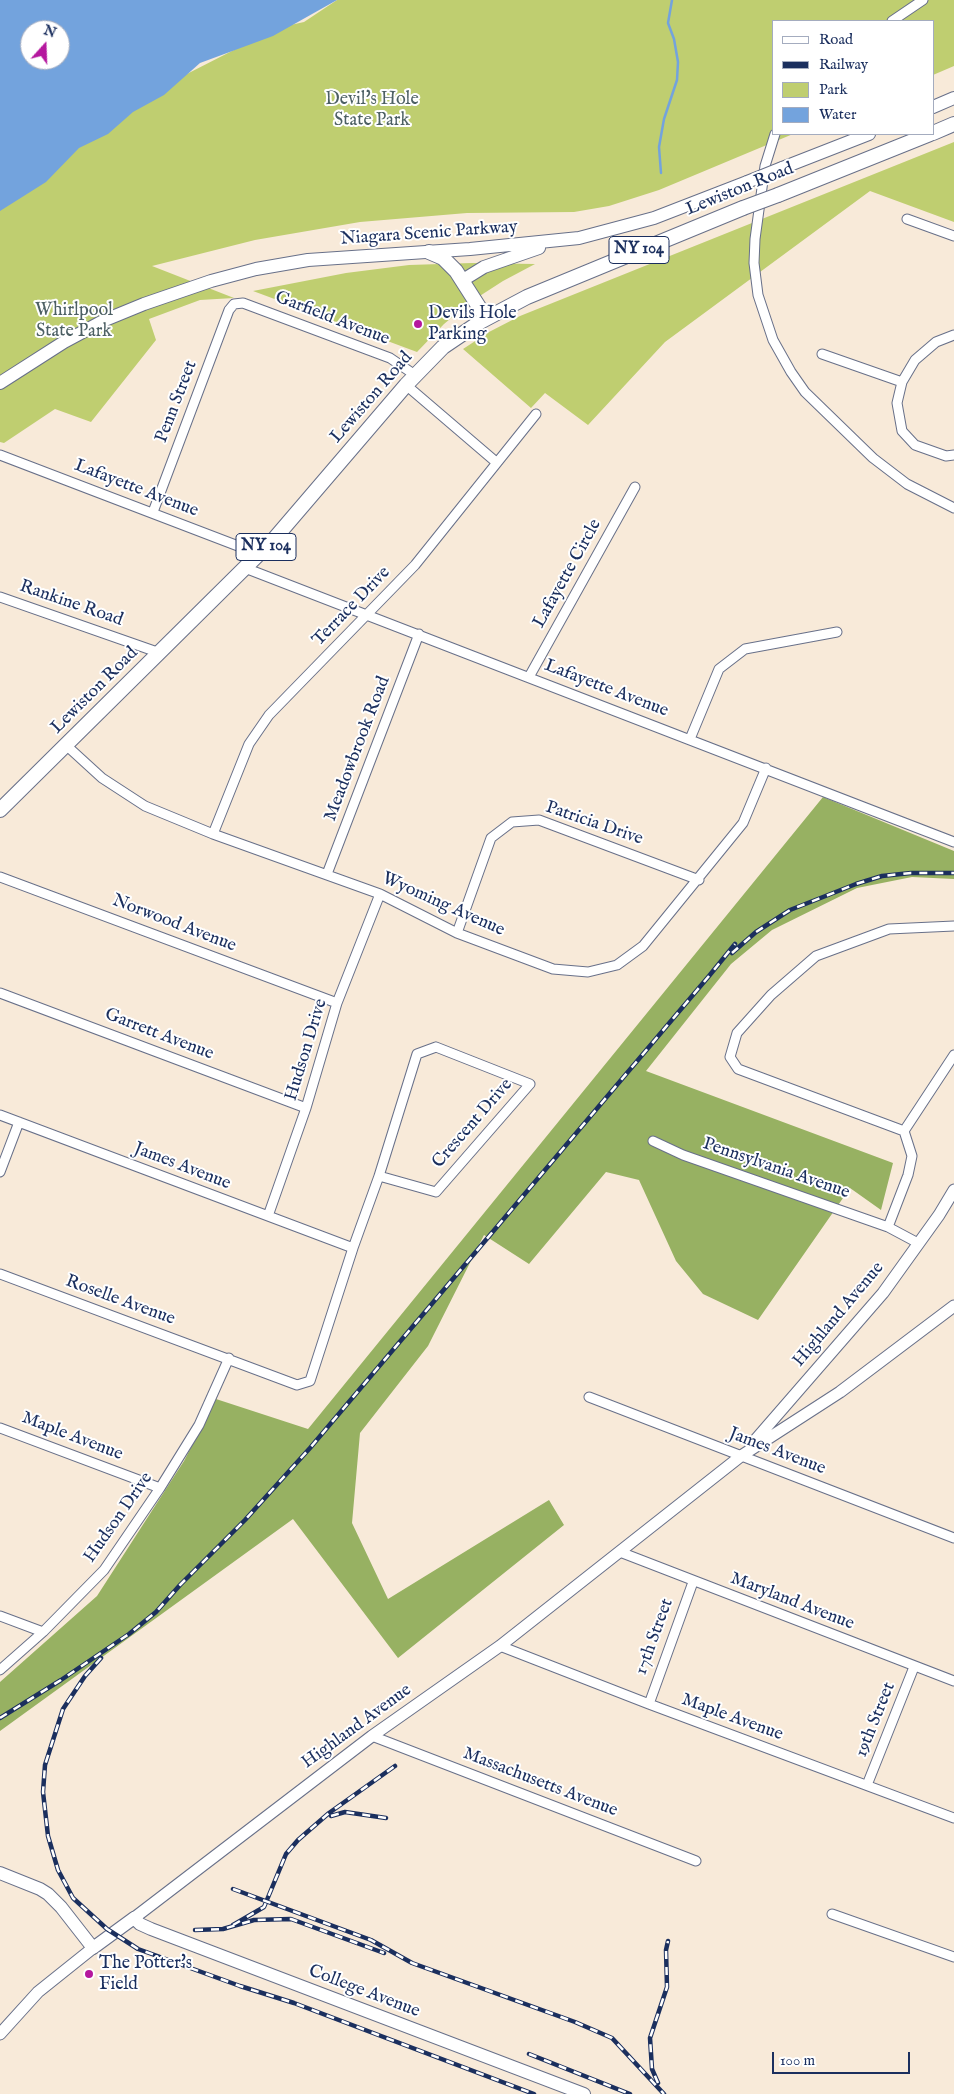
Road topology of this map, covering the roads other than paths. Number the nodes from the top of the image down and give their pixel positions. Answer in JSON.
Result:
{"nodes":[{"id":1,"x":923,"y":0,"type":"edge"},
{"id":2,"x":893,"y":20,"type":"edge"},
{"id":3,"x":954,"y":98,"type":"edge"},
{"id":4,"x":934,"y":107,"type":"edge"},
{"id":5,"x":954,"y":124,"type":"edge"},
{"id":6,"x":934,"y":132,"type":"edge"},
{"id":7,"x":776,"y":135,"type":"edge"},
{"id":8,"x":865,"y":135,"type":"edge"},
{"id":9,"x":926,"y":135,"type":"edge"},
{"id":10,"x":906,"y":220,"type":"dead end"},
{"id":11,"x":954,"y":236,"type":"edge"},
{"id":12,"x":564,"y":240,"type":"junction"},
{"id":13,"x":429,"y":252,"type":"junction"},
{"id":14,"x":463,"y":280,"type":"junction"},
{"id":15,"x":234,"y":304,"type":"joint"},
{"id":16,"x":486,"y":318,"type":"junction"},
{"id":17,"x":954,"y":335,"type":"edge"},
{"id":18,"x":822,"y":354,"type":"dead end"},
{"id":19,"x":410,"y":380,"type":"junction"},
{"id":20,"x":902,"y":382,"type":"junction"},
{"id":21,"x":0,"y":383,"type":"edge"},
{"id":22,"x":536,"y":414,"type":"dead end"},
{"id":23,"x":0,"y":455,"type":"edge"},
{"id":24,"x":954,"y":455,"type":"edge"},
{"id":25,"x":496,"y":462,"type":"junction"},
{"id":26,"x":635,"y":487,"type":"dead end"},
{"id":27,"x":954,"y":508,"type":"edge"},
{"id":28,"x":152,"y":512,"type":"junction"},
{"id":29,"x":259,"y":554,"type":"junction"},
{"id":30,"x":245,"y":568,"type":"junction"},
{"id":31,"x":0,"y":597,"type":"edge"},
{"id":32,"x":367,"y":615,"type":"junction"},
{"id":33,"x":837,"y":632,"type":"dead end"},
{"id":34,"x":419,"y":634,"type":"junction"},
{"id":35,"x":160,"y":653,"type":"junction"},
{"id":36,"x":529,"y":677,"type":"junction"},
{"id":37,"x":690,"y":739,"type":"junction"},
{"id":38,"x":67,"y":746,"type":"junction"},
{"id":39,"x":766,"y":768,"type":"junction"},
{"id":40,"x":0,"y":810,"type":"edge"},
{"id":41,"x":213,"y":834,"type":"junction"},
{"id":42,"x":954,"y":842,"type":"edge"},
{"id":43,"x":327,"y":874,"type":"junction"},
{"id":44,"x":0,"y":876,"type":"edge"},
{"id":45,"x":699,"y":880,"type":"junction"},
{"id":46,"x":380,"y":894,"type":"junction"},
{"id":47,"x":954,"y":926,"type":"edge"},
{"id":48,"x":457,"y":934,"type":"junction"},
{"id":49,"x":0,"y":993,"type":"edge"},
{"id":50,"x":337,"y":1003,"type":"junction"},
{"id":51,"x":954,"y":1055,"type":"edge"},
{"id":52,"x":306,"y":1108,"type":"junction"},
{"id":53,"x":0,"y":1115,"type":"edge"},
{"id":54,"x":19,"y":1122,"type":"junction"},
{"id":55,"x":904,"y":1130,"type":"junction"},
{"id":56,"x":653,"y":1141,"type":"dead end"},
{"id":57,"x":0,"y":1172,"type":"edge"},
{"id":58,"x":379,"y":1176,"type":"junction"},
{"id":59,"x":954,"y":1190,"type":"edge"},
{"id":60,"x":268,"y":1216,"type":"junction"},
{"id":61,"x":888,"y":1227,"type":"junction"},
{"id":62,"x":918,"y":1243,"type":"junction"},
{"id":63,"x":353,"y":1248,"type":"junction"},
{"id":64,"x":0,"y":1274,"type":"edge"},
{"id":65,"x":954,"y":1306,"type":"edge"},
{"id":66,"x":229,"y":1358,"type":"junction"},
{"id":67,"x":589,"y":1397,"type":"dead end"},
{"id":68,"x":0,"y":1428,"type":"edge"},
{"id":69,"x":741,"y":1456,"type":"junction"},
{"id":70,"x":160,"y":1488,"type":"junction"},
{"id":71,"x":954,"y":1538,"type":"edge"},
{"id":72,"x":620,"y":1552,"type":"junction"},
{"id":73,"x":693,"y":1582,"type":"junction"},
{"id":74,"x":0,"y":1616,"type":"edge"},
{"id":75,"x":43,"y":1632,"type":"junction"},
{"id":76,"x":500,"y":1646,"type":"junction"},
{"id":77,"x":914,"y":1667,"type":"junction"},
{"id":78,"x":0,"y":1670,"type":"edge"},
{"id":79,"x":954,"y":1681,"type":"edge"},
{"id":80,"x":649,"y":1704,"type":"junction"},
{"id":81,"x":372,"y":1736,"type":"junction"},
{"id":82,"x":867,"y":1785,"type":"junction"},
{"id":83,"x":954,"y":1818,"type":"edge"},
{"id":84,"x":696,"y":1861,"type":"dead end"},
{"id":85,"x":0,"y":1873,"type":"edge"},
{"id":86,"x":832,"y":1914,"type":"dead end"},
{"id":87,"x":134,"y":1918,"type":"junction"},
{"id":88,"x":93,"y":1948,"type":"junction"},
{"id":89,"x":954,"y":1957,"type":"edge"},
{"id":90,"x":0,"y":2034,"type":"edge"},
{"id":91,"x":584,"y":2094,"type":"edge"}],
"edges":[{"from":1,"to":2,"type":"street"},
{"from":3,"to":4,"type":"main road"},
{"from":5,"to":6,"type":"main road","name":"Lewiston Road","number":"NY 104"},
{"from":7,"to":27,"type":"street"},
{"from":8,"to":12,"type":"main road","name":"Niagara Scenic Parkway","bridge":true},
{"from":9,"to":16,"type":"main road","name":"Lewiston Road","number":"NY 104","bridge":true},
{"from":10,"to":11,"type":"street"},
{"from":12,"to":13,"type":"main road","name":"Niagara Scenic Parkway"},
{"from":12,"to":14,"type":"main road"},
{"from":13,"to":14,"type":"main road"},
{"from":13,"to":21,"type":"main road","name":"Niagara Scenic Parkway"},
{"from":14,"to":16,"type":"main road"},
{"from":15,"to":19,"type":"street","name":"Garfield Avenue"},
{"from":15,"to":28,"type":"street","name":"Penn Street"},
{"from":16,"to":19,"type":"main road","name":"Lewiston Road","number":"NY 104"},
{"from":17,"to":20,"type":"street"},
{"from":18,"to":20,"type":"street"},
{"from":19,"to":25,"type":"street","name":"Garfield Avenue"},
{"from":19,"to":29,"type":"main road","name":"Lewiston Road","number":"NY 104"},
{"from":20,"to":24,"type":"street"},
{"from":22,"to":25,"type":"street","name":"Terrace Drive"},
{"from":23,"to":28,"type":"street","name":"Lafayette Avenue"},
{"from":25,"to":32,"type":"street","name":"Terrace Drive"},
{"from":26,"to":36,"type":"street","name":"Lafayette Circle"},
{"from":28,"to":29,"type":"street","name":"Lafayette Avenue"},
{"from":29,"to":30,"type":"main road","name":"Lewiston Road","number":"NY 104"},
{"from":30,"to":32,"type":"street","name":"Lafayette Avenue"},
{"from":30,"to":35,"type":"main road","name":"Lewiston Road","number":"NY 104"},
{"from":31,"to":35,"type":"street","name":"Rankine Road"},
{"from":32,"to":34,"type":"street","name":"Lafayette Avenue"},
{"from":32,"to":41,"type":"street","name":"Terrace Drive"},
{"from":33,"to":37,"type":"street"},
{"from":34,"to":36,"type":"street","name":"Lafayette Avenue"},
{"from":34,"to":43,"type":"street","name":"Meadowbrook Road"},
{"from":35,"to":38,"type":"main road","name":"Lewiston Road","number":"NY 104"},
{"from":36,"to":37,"type":"street","name":"Lafayette Avenue"},
{"from":37,"to":39,"type":"street","name":"Lafayette Avenue"},
{"from":38,"to":40,"type":"main road","name":"Lewiston Road","number":"NY 104"},
{"from":38,"to":41,"type":"street","name":"Wyoming Avenue"},
{"from":39,"to":42,"type":"street","name":"Lafayette Avenue"},
{"from":39,"to":45,"type":"street","name":"Wyoming Avenue"},
{"from":41,"to":43,"type":"street","name":"Wyoming Avenue"},
{"from":43,"to":46,"type":"street","name":"Wyoming Avenue"},
{"from":44,"to":50,"type":"street","name":"Norwood Avenue"},
{"from":45,"to":48,"type":"street","name":"Wyoming Avenue"},
{"from":45,"to":48,"type":"street","name":"Patricia Drive"},
{"from":46,"to":48,"type":"street","name":"Wyoming Avenue"},
{"from":46,"to":50,"type":"street","name":"Hudson Drive"},
{"from":47,"to":55,"type":"street"},
{"from":49,"to":52,"type":"street","name":"Garrett Avenue"},
{"from":50,"to":52,"type":"street","name":"Hudson Drive"},
{"from":51,"to":55,"type":"street"},
{"from":52,"to":60,"type":"street","name":"Hudson Drive"},
{"from":53,"to":54,"type":"street","name":"James Avenue"},
{"from":54,"to":57,"type":"street"},
{"from":54,"to":60,"type":"street","name":"James Avenue"},
{"from":55,"to":61,"type":"street"},
{"from":56,"to":61,"type":"street","name":"Pennsylvania Avenue"},
{"from":58,"to":58,"type":"street","name":"Crescent Drive"},
{"from":58,"to":63,"type":"street","name":"Crescent Drive"},
{"from":59,"to":62,"type":"street","name":"Highland Avenue"},
{"from":60,"to":63,"type":"street","name":"James Avenue"},
{"from":61,"to":62,"type":"street","name":"Pennsylvania Avenue"},
{"from":62,"to":69,"type":"street","name":"Highland Avenue"},
{"from":63,"to":66,"type":"street","name":"Crescent Drive"},
{"from":64,"to":66,"type":"street","name":"Roselle Avenue"},
{"from":65,"to":69,"type":"street","name":"Highland Avenue"},
{"from":66,"to":70,"type":"street","name":"Hudson Drive"},
{"from":67,"to":69,"type":"street","name":"James Avenue"},
{"from":68,"to":70,"type":"street","name":"Maple Avenue"},
{"from":69,"to":71,"type":"street","name":"James Avenue"},
{"from":69,"to":72,"type":"street","name":"Highland Avenue"},
{"from":70,"to":75,"type":"street","name":"Hudson Drive"},
{"from":72,"to":73,"type":"street","name":"Maryland Avenue"},
{"from":72,"to":76,"type":"street","name":"Highland Avenue"},
{"from":73,"to":77,"type":"street","name":"Maryland Avenue"},
{"from":73,"to":80,"type":"street","name":"17th Street"},
{"from":74,"to":75,"type":"street"},
{"from":75,"to":78,"type":"street","name":"Hudson Drive"},
{"from":76,"to":80,"type":"street","name":"Maple Avenue"},
{"from":76,"to":81,"type":"street","name":"Highland Avenue"},
{"from":77,"to":79,"type":"street","name":"Maryland Avenue"},
{"from":77,"to":82,"type":"street","name":"19th Street"},
{"from":80,"to":82,"type":"street","name":"Maple Avenue"},
{"from":81,"to":84,"type":"street","name":"Massachusetts Avenue"},
{"from":81,"to":87,"type":"street","name":"Highland Avenue"},
{"from":82,"to":83,"type":"street","name":"Maple Avenue"},
{"from":85,"to":88,"type":"main road"},
{"from":86,"to":89,"type":"street"},
{"from":87,"to":88,"type":"main road","name":"Highland Avenue"},
{"from":87,"to":91,"type":"main road","name":"College Avenue"},
{"from":88,"to":90,"type":"street","name":"Highland Avenue"}]}
